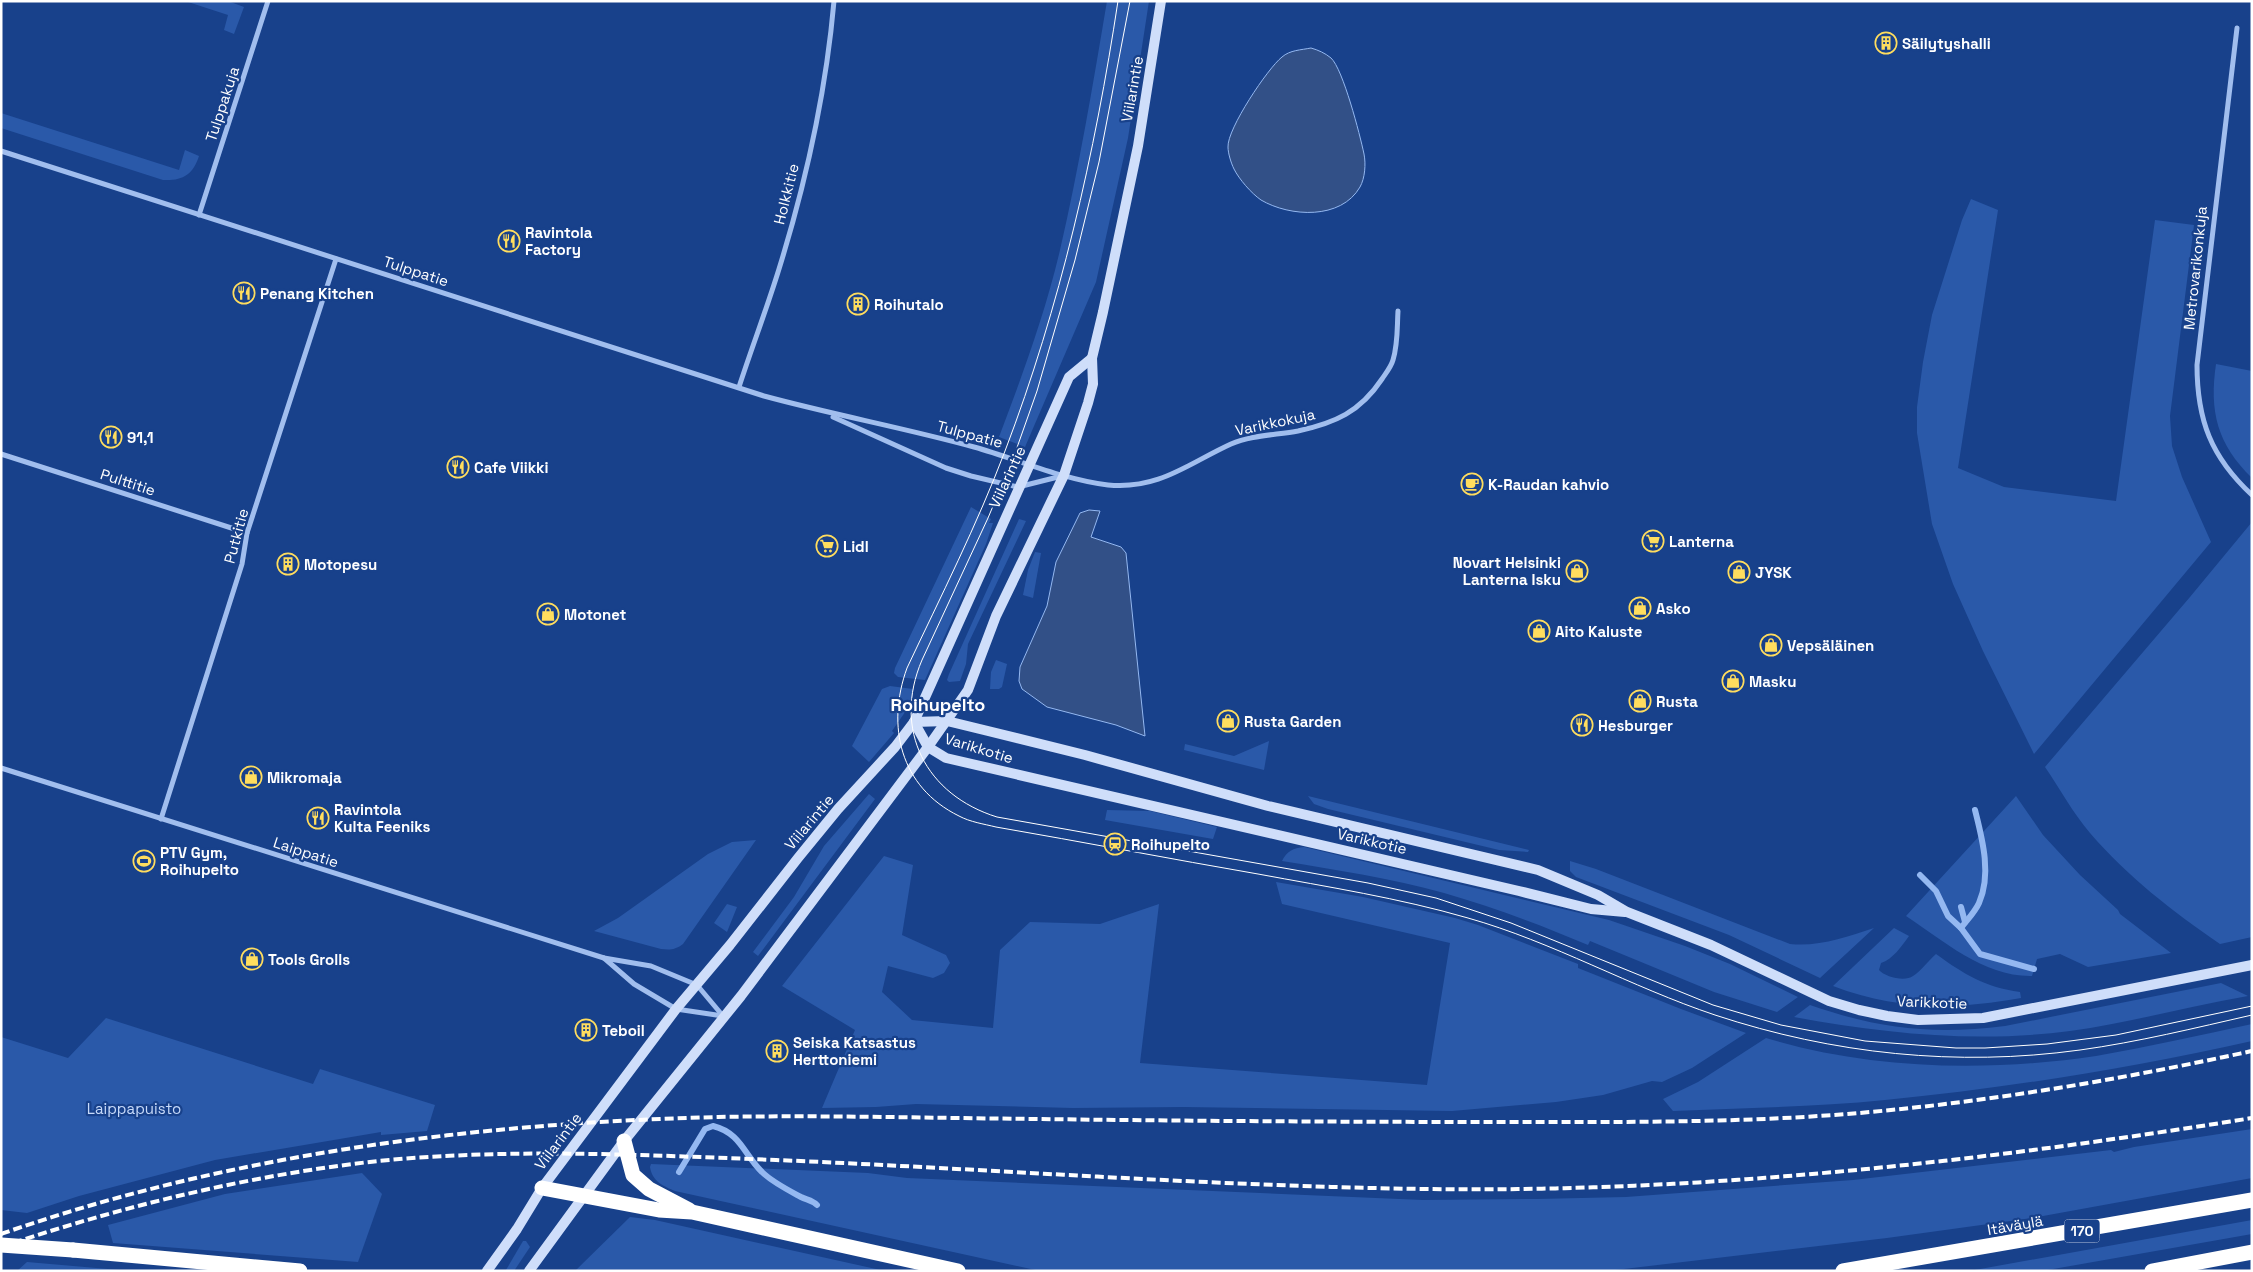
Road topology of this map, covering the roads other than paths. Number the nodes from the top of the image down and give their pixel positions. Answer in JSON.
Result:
{"nodes":[{"id":1,"x":268,"y":1,"type":"edge"},
{"id":2,"x":834,"y":1,"type":"edge"},
{"id":3,"x":1161,"y":1,"type":"edge"},
{"id":4,"x":2237,"y":28,"type":"dead end"},
{"id":5,"x":1,"y":151,"type":"edge"},
{"id":6,"x":199,"y":215,"type":"junction"},
{"id":7,"x":336,"y":259,"type":"junction"},
{"id":8,"x":1398,"y":311,"type":"dead end"},
{"id":9,"x":1092,"y":358,"type":"junction"},
{"id":10,"x":739,"y":387,"type":"junction"},
{"id":11,"x":824,"y":412,"type":"junction"},
{"id":12,"x":1,"y":454,"type":"edge"},
{"id":13,"x":1030,"y":463,"type":"junction"},
{"id":14,"x":1064,"y":475,"type":"junction"},
{"id":15,"x":1018,"y":487,"type":"junction"},
{"id":16,"x":2252,"y":495,"type":"edge"},
{"id":17,"x":247,"y":533,"type":"junction"},
{"id":18,"x":914,"y":722,"type":"junction"},
{"id":19,"x":947,"y":722,"type":"junction"},
{"id":20,"x":928,"y":748,"type":"junction"},
{"id":21,"x":1,"y":768,"type":"edge"},
{"id":22,"x":161,"y":819,"type":"junction"},
{"id":23,"x":1627,"y":912,"type":"junction"},
{"id":24,"x":604,"y":958,"type":"junction"},
{"id":25,"x":2252,"y":965,"type":"edge"},
{"id":26,"x":697,"y":985,"type":"junction"},
{"id":27,"x":676,"y":1009,"type":"junction"},
{"id":28,"x":723,"y":1016,"type":"junction"},
{"id":29,"x":624,"y":1141,"type":"junction"},
{"id":30,"x":542,"y":1188,"type":"junction"},
{"id":31,"x":583,"y":1195,"type":"junction"},
{"id":32,"x":2252,"y":1200,"type":"edge"},
{"id":33,"x":692,"y":1212,"type":"junction"},
{"id":34,"x":1,"y":1245,"type":"edge"},
{"id":35,"x":2252,"y":1252,"type":"edge"},
{"id":36,"x":300,"y":1271,"type":"edge"},
{"id":37,"x":487,"y":1271,"type":"edge"},
{"id":38,"x":529,"y":1271,"type":"edge"},
{"id":39,"x":958,"y":1271,"type":"edge"},
{"id":40,"x":1843,"y":1271,"type":"edge"},
{"id":41,"x":2152,"y":1271,"type":"edge"}],
"edges":[{"from":1,"to":6,"type":"street","name":"Tulppakuja"},
{"from":2,"to":10,"type":"street","name":"Holkkitie"},
{"from":3,"to":9,"type":"main road","name":"Viilarintie"},
{"from":4,"to":16,"type":"street","name":"Metrovarikonkuja"},
{"from":5,"to":6,"type":"street","name":"Tulppatie"},
{"from":6,"to":7,"type":"street","name":"Tulppatie"},
{"from":7,"to":10,"type":"street","name":"Tulppatie"},
{"from":7,"to":17,"type":"street","name":"Putkitie"},
{"from":8,"to":14,"type":"street","name":"Varikkokuja"},
{"from":9,"to":13,"type":"main road","name":"Viilarintie"},
{"from":9,"to":14,"type":"main road","name":"Viilarintie"},
{"from":10,"to":11,"type":"street","name":"Tulppatie"},
{"from":11,"to":13,"type":"street","name":"Tulppatie"},
{"from":11,"to":15,"type":"street","name":"Tulppatie"},
{"from":12,"to":17,"type":"street","name":"Pulttitie"},
{"from":13,"to":14,"type":"street","name":"Tulppatie"},
{"from":13,"to":15,"type":"main road","name":"Viilarintie"},
{"from":14,"to":15,"type":"street","name":"Tulppatie"},
{"from":14,"to":19,"type":"main road","name":"Viilarintie"},
{"from":15,"to":18,"type":"main road","name":"Viilarintie"},
{"from":17,"to":22,"type":"street","name":"Putkitie"},
{"from":18,"to":19,"type":"main road","name":"Varikkotie"},
{"from":18,"to":20,"type":"main road","name":"Varikkotie"},
{"from":18,"to":26,"type":"main road","name":"Viilarintie"},
{"from":19,"to":20,"type":"main road","name":"Viilarintie"},
{"from":19,"to":23,"type":"main road","name":"Varikkotie"},
{"from":20,"to":23,"type":"main road","name":"Varikkotie"},
{"from":20,"to":28,"type":"main road","name":"Viilarintie"},
{"from":21,"to":22,"type":"street","name":"Laippatie"},
{"from":22,"to":24,"type":"street","name":"Laippatie"},
{"from":23,"to":25,"type":"main road","name":"Varikkotie"},
{"from":24,"to":26,"type":"street","name":"Laippatie"},
{"from":24,"to":27,"type":"street","name":"Laippatie"},
{"from":26,"to":27,"type":"main road","name":"Viilarintie"},
{"from":26,"to":28,"type":"street","name":"Laippatie"},
{"from":27,"to":28,"type":"street","name":"Laippatie"},
{"from":27,"to":30,"type":"main road","name":"Viilarintie"},
{"from":28,"to":29,"type":"main road","name":"Viilarintie"},
{"from":29,"to":31,"type":"main road","name":"Viilarintie"},
{"from":29,"to":33,"type":"highway"},
{"from":30,"to":31,"type":"highway"},
{"from":30,"to":37,"type":"main road","name":"Viilarintie"},
{"from":31,"to":33,"type":"highway"},
{"from":31,"to":38,"type":"main road","name":"Viilarintie"},
{"from":32,"to":40,"type":"highway","name":"Itäväylä","number":"170"},
{"from":33,"to":39,"type":"highway"},
{"from":34,"to":36,"type":"highway","bridge":true},
{"from":35,"to":41,"type":"highway"}]}
